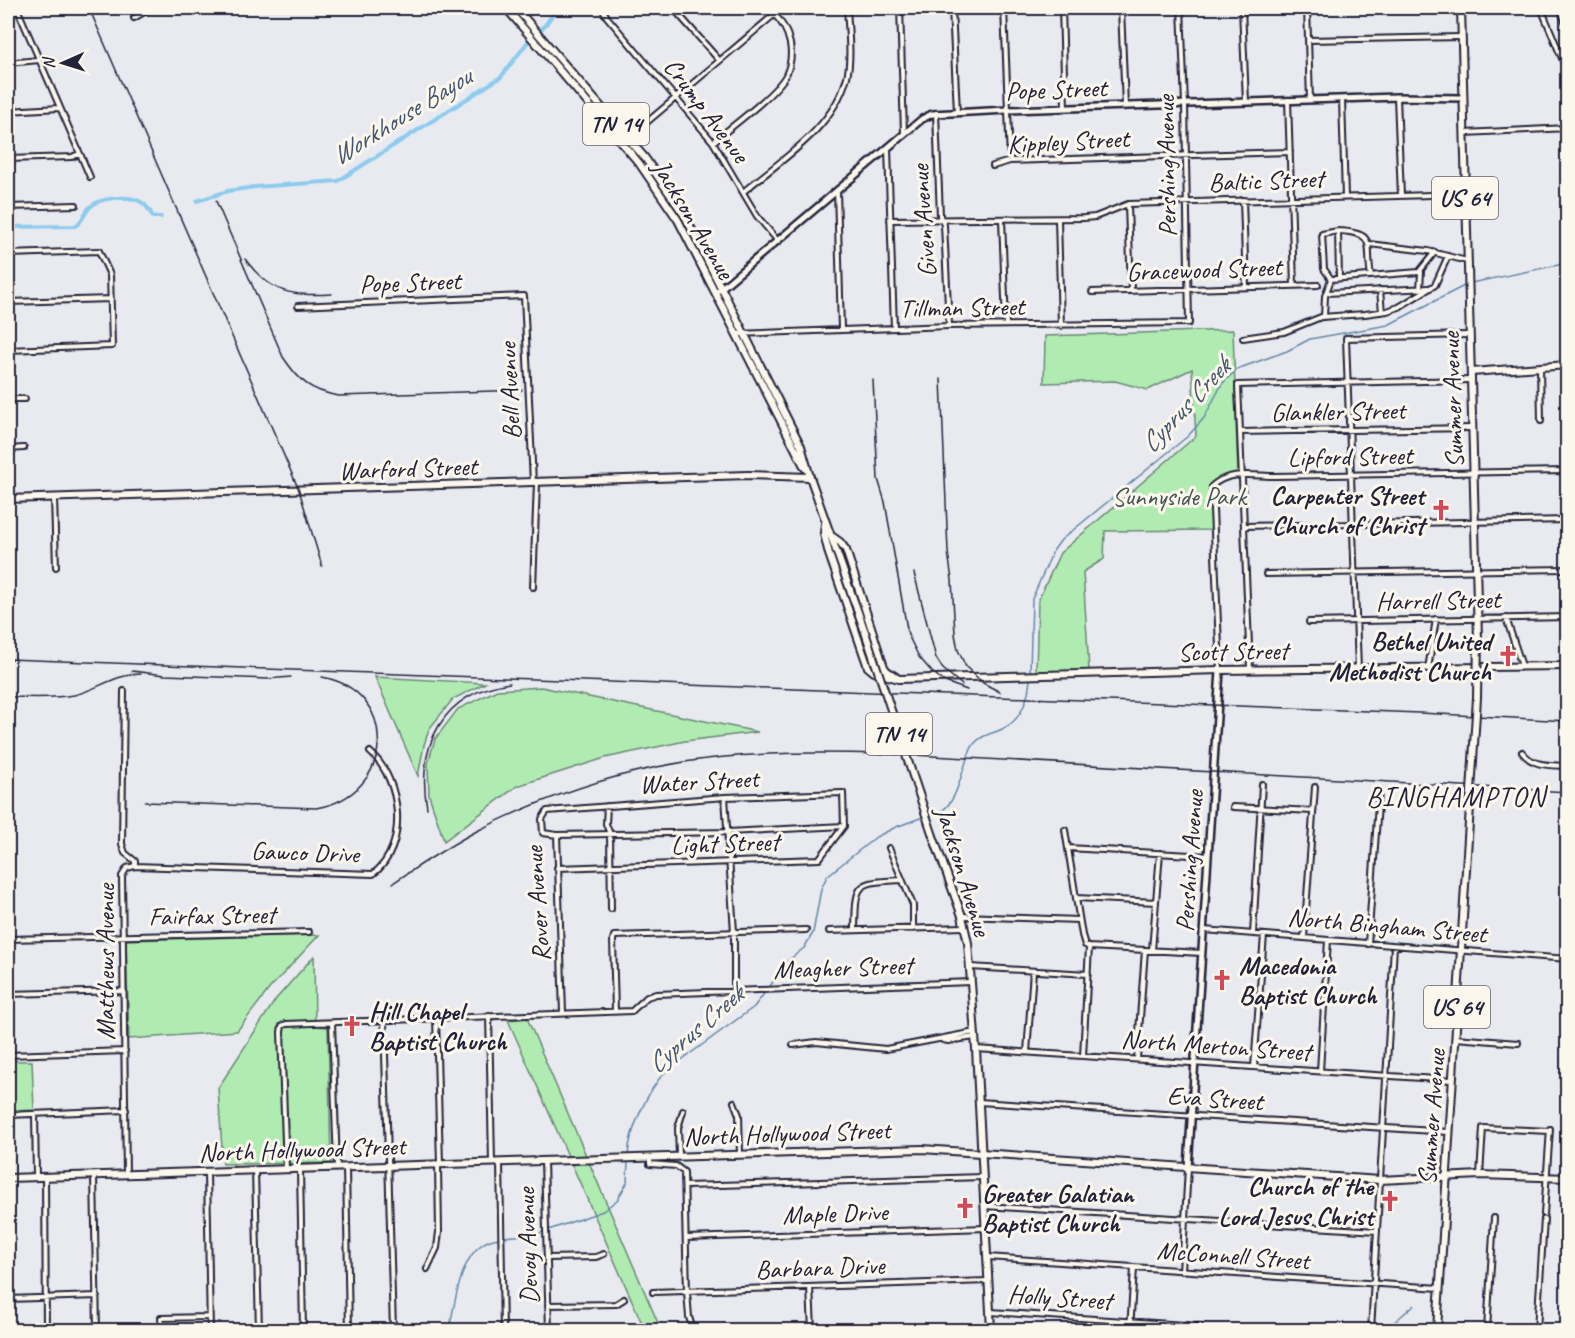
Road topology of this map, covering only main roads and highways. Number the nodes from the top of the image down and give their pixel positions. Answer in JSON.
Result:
{"nodes":[{"id":1,"x":506,"y":8,"type":"edge"},
{"id":2,"x":516,"y":8,"type":"edge"},
{"id":3,"x":1461,"y":8,"type":"edge"},
{"id":4,"x":1562,"y":10,"type":"edge"},
{"id":5,"x":1568,"y":23,"type":"edge"},
{"id":6,"x":1568,"y":365,"type":"edge"},
{"id":7,"x":1470,"y":372,"type":"junction"},
{"id":8,"x":810,"y":477,"type":"junction"},
{"id":9,"x":8,"y":499,"type":"edge"},
{"id":10,"x":826,"y":520,"type":"junction"},
{"id":11,"x":832,"y":536,"type":"junction"},
{"id":12,"x":1568,"y":666,"type":"edge"},
{"id":13,"x":899,"y":679,"type":"junction"},
{"id":14,"x":981,"y":1154,"type":"junction"},
{"id":15,"x":1446,"y":1176,"type":"junction"},
{"id":16,"x":8,"y":1178,"type":"edge"},
{"id":17,"x":1568,"y":1178,"type":"edge"},
{"id":18,"x":991,"y":1330,"type":"edge"},
{"id":19,"x":1437,"y":1330,"type":"edge"}],
"edges":[{"from":1,"to":8,"type":"main road","name":"Jackson Avenue","number":"TN 14"},
{"from":2,"to":8,"type":"main road","name":"Jackson Avenue","number":"TN 14"},
{"from":3,"to":7,"type":"main road","name":"Summer Avenue","number":"US 64"},
{"from":4,"to":5,"type":"highway"},
{"from":6,"to":7,"type":"main road"},
{"from":7,"to":15,"type":"main road","name":"Summer Avenue","number":"US 64","bridge":true},
{"from":8,"to":9,"type":"main road","name":"Warford Street"},
{"from":8,"to":10,"type":"main road","name":"Jackson Avenue","number":"TN 14"},
{"from":10,"to":11,"type":"main road","name":"Jackson Avenue","number":"TN 14"},
{"from":10,"to":13,"type":"main road"},
{"from":11,"to":13,"type":"main road"},
{"from":11,"to":14,"type":"main road","name":"Jackson Avenue","number":"TN 14","bridge":true},
{"from":12,"to":13,"type":"main road","name":"Scott Street"},
{"from":14,"to":15,"type":"main road","name":"North Hollywood Street"},
{"from":14,"to":16,"type":"main road","name":"North Hollywood Street"},
{"from":14,"to":18,"type":"main road","name":"Jackson Avenue","number":"TN 14"},
{"from":15,"to":17,"type":"main road","name":"North Hollywood Street"},
{"from":15,"to":19,"type":"main road","name":"Summer Avenue","number":"US 64"}]}
